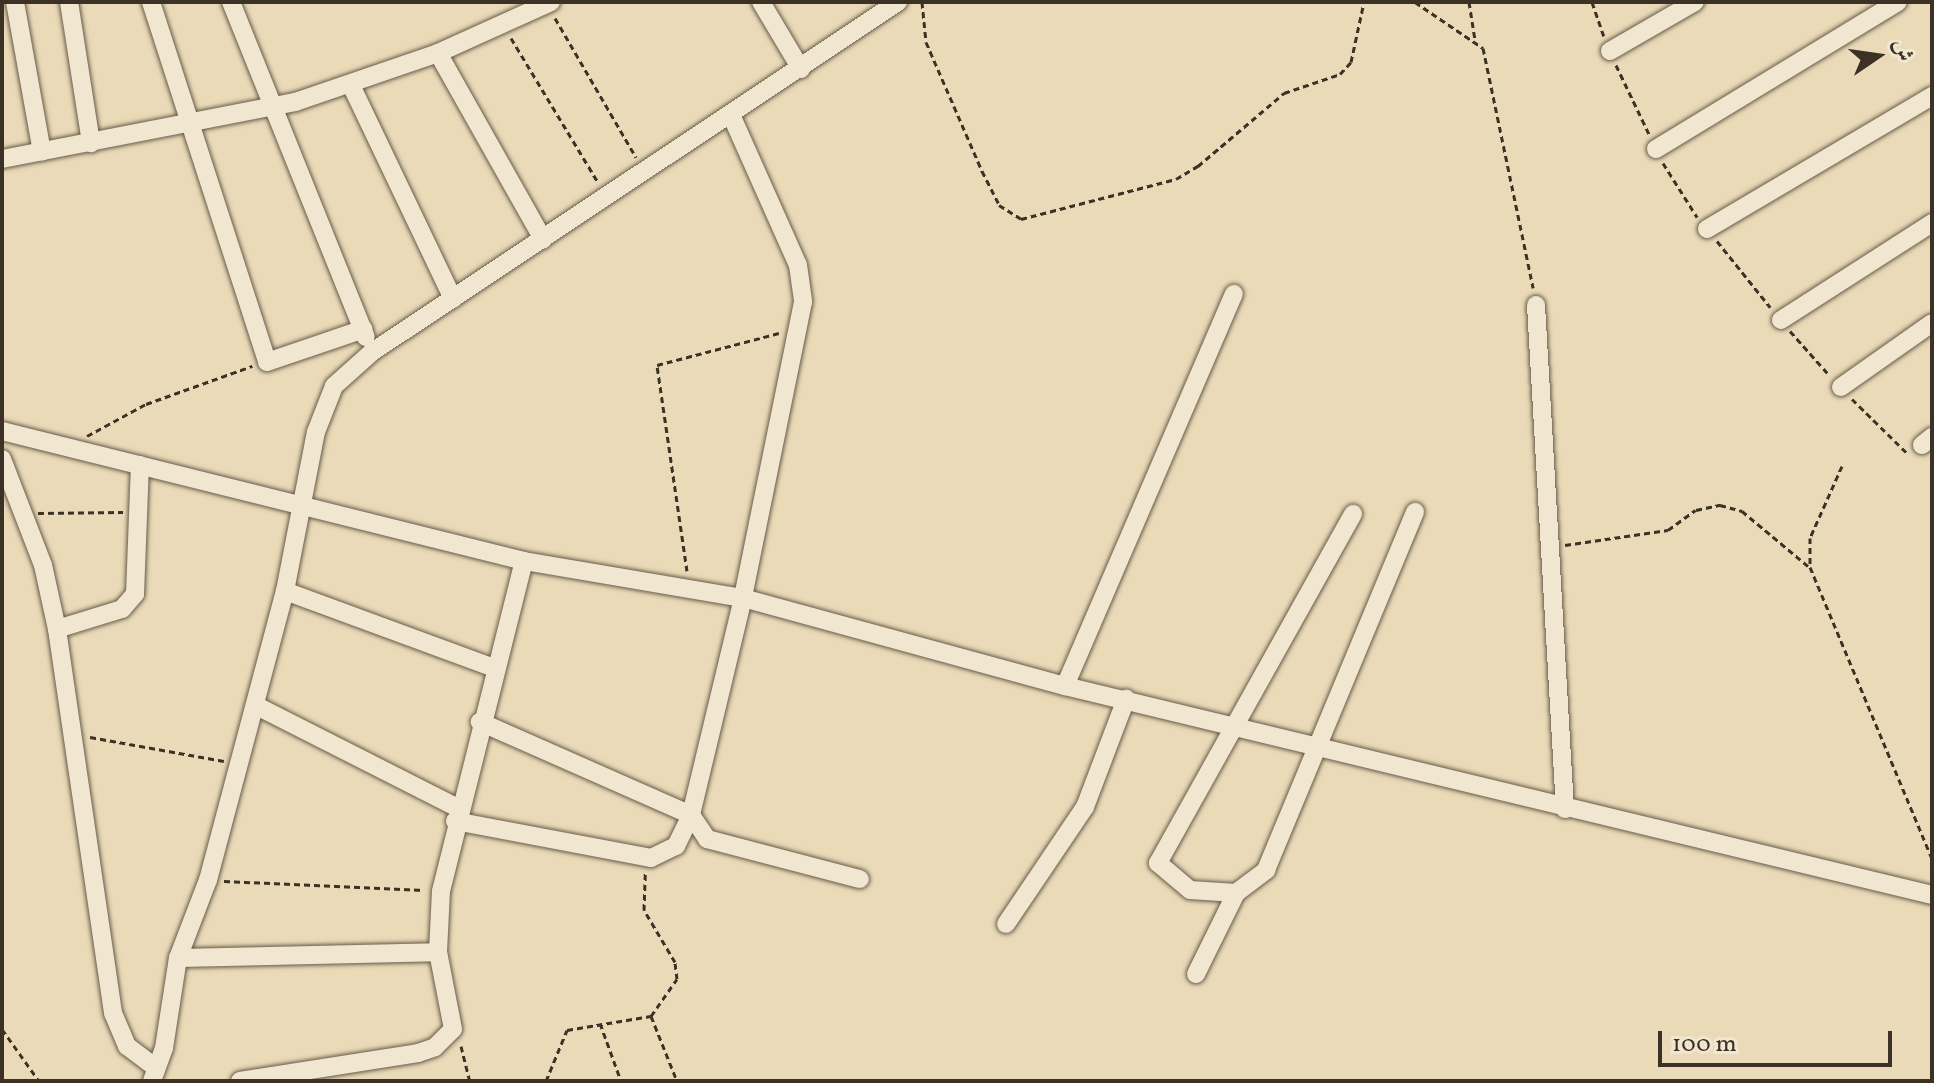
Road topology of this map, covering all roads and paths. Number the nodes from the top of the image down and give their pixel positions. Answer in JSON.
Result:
{"nodes":[{"id":1,"x":15,"y":2,"type":"edge"},
{"id":2,"x":69,"y":2,"type":"edge"},
{"id":3,"x":151,"y":2,"type":"edge"},
{"id":4,"x":231,"y":2,"type":"edge"},
{"id":5,"x":761,"y":2,"type":"edge"},
{"id":6,"x":922,"y":2,"type":"edge"},
{"id":7,"x":1364,"y":2,"type":"edge"},
{"id":8,"x":1415,"y":2,"type":"edge"},
{"id":9,"x":1469,"y":2,"type":"edge"},
{"id":10,"x":1592,"y":2,"type":"edge"},
{"id":11,"x":1695,"y":2,"type":"edge"},
{"id":12,"x":1898,"y":2,"type":"edge"},
{"id":13,"x":549,"y":3,"type":"edge"},
{"id":14,"x":888,"y":5,"type":"edge"},
{"id":15,"x":503,"y":25,"type":"junction"},
{"id":16,"x":1475,"y":39,"type":"junction"},
{"id":17,"x":1610,"y":51,"type":"junction"},
{"id":18,"x":438,"y":53,"type":"junction"},
{"id":19,"x":801,"y":69,"type":"junction"},
{"id":20,"x":351,"y":85,"type":"junction"},
{"id":21,"x":1932,"y":96,"type":"edge"},
{"id":22,"x":275,"y":107,"type":"junction"},
{"id":23,"x":732,"y":117,"type":"junction"},
{"id":24,"x":187,"y":124,"type":"junction"},
{"id":25,"x":91,"y":143,"type":"junction"},
{"id":26,"x":1656,"y":149,"type":"junction"},
{"id":27,"x":42,"y":152,"type":"junction"},
{"id":28,"x":2,"y":159,"type":"edge"},
{"id":29,"x":645,"y":173,"type":"junction"},
{"id":30,"x":607,"y":197,"type":"junction"},
{"id":31,"x":1932,"y":223,"type":"edge"},
{"id":32,"x":1707,"y":229,"type":"junction"},
{"id":33,"x":543,"y":239,"type":"junction"},
{"id":34,"x":1234,"y":294,"type":"dead end"},
{"id":35,"x":453,"y":299,"type":"junction"},
{"id":36,"x":1536,"y":305,"type":"joint"},
{"id":37,"x":1781,"y":320,"type":"junction"},
{"id":38,"x":1932,"y":323,"type":"edge"},
{"id":39,"x":364,"y":329,"type":"junction"},
{"id":40,"x":798,"y":337,"type":"junction"},
{"id":41,"x":372,"y":352,"type":"junction"},
{"id":42,"x":267,"y":362,"type":"junction"},
{"id":43,"x":1841,"y":387,"type":"junction"},
{"id":44,"x":2,"y":431,"type":"edge"},
{"id":45,"x":1927,"y":441,"type":"edge"},
{"id":46,"x":68,"y":446,"type":"junction"},
{"id":47,"x":2,"y":459,"type":"edge"},
{"id":48,"x":140,"y":465,"type":"junction"},
{"id":49,"x":1842,"y":466,"type":"dead end"},
{"id":50,"x":301,"y":509,"type":"junction"},
{"id":51,"x":138,"y":512,"type":"junction"},
{"id":52,"x":1415,"y":512,"type":"dead end"},
{"id":53,"x":26,"y":514,"type":"junction"},
{"id":54,"x":1353,"y":514,"type":"dead end"},
{"id":55,"x":1553,"y":547,"type":"junction"},
{"id":56,"x":524,"y":561,"type":"junction"},
{"id":57,"x":1810,"y":567,"type":"junction"},
{"id":58,"x":690,"y":588,"type":"junction"},
{"id":59,"x":285,"y":591,"type":"junction"},
{"id":60,"x":743,"y":598,"type":"junction"},
{"id":61,"x":57,"y":629,"type":"junction"},
{"id":62,"x":494,"y":668,"type":"junction"},
{"id":63,"x":1065,"y":686,"type":"junction"},
{"id":64,"x":1126,"y":699,"type":"junction"},
{"id":65,"x":255,"y":705,"type":"junction"},
{"id":66,"x":480,"y":722,"type":"junction"},
{"id":67,"x":1235,"y":728,"type":"junction"},
{"id":68,"x":74,"y":734,"type":"junction"},
{"id":69,"x":1320,"y":748,"type":"junction"},
{"id":70,"x":239,"y":764,"type":"junction"},
{"id":71,"x":1565,"y":809,"type":"junction"},
{"id":72,"x":457,"y":814,"type":"junction"},
{"id":73,"x":691,"y":815,"type":"junction"},
{"id":74,"x":651,"y":858,"type":"junction"},
{"id":75,"x":1932,"y":859,"type":"edge"},
{"id":76,"x":860,"y":879,"type":"dead end"},
{"id":77,"x":208,"y":880,"type":"junction"},
{"id":78,"x":441,"y":891,"type":"junction"},
{"id":79,"x":1236,"y":893,"type":"junction"},
{"id":80,"x":1932,"y":895,"type":"edge"},
{"id":81,"x":1006,"y":924,"type":"dead end"},
{"id":82,"x":438,"y":952,"type":"junction"},
{"id":83,"x":178,"y":958,"type":"junction"},
{"id":84,"x":1196,"y":974,"type":"dead end"},
{"id":85,"x":651,"y":1016,"type":"junction"},
{"id":86,"x":600,"y":1023,"type":"junction"},
{"id":87,"x":2,"y":1029,"type":"edge"},
{"id":88,"x":453,"y":1029,"type":"junction"},
{"id":89,"x":154,"y":1075,"type":"edge"},
{"id":90,"x":39,"y":1081,"type":"edge"},
{"id":91,"x":240,"y":1081,"type":"edge"},
{"id":92,"x":470,"y":1081,"type":"edge"},
{"id":93,"x":546,"y":1081,"type":"edge"},
{"id":94,"x":621,"y":1081,"type":"edge"},
{"id":95,"x":677,"y":1081,"type":"edge"}],
"edges":[{"from":1,"to":27,"type":"street"},
{"from":2,"to":25,"type":"street"},
{"from":3,"to":24,"type":"street"},
{"from":4,"to":22,"type":"street"},
{"from":5,"to":19,"type":"street"},
{"from":6,"to":7,"type":"path"},
{"from":8,"to":16,"type":"path"},
{"from":9,"to":16,"type":"path"},
{"from":10,"to":17,"type":"path"},
{"from":11,"to":17,"type":"street"},
{"from":12,"to":26,"type":"street"},
{"from":13,"to":15,"type":"street"},
{"from":13,"to":29,"type":"path"},
{"from":14,"to":19,"type":"street"},
{"from":15,"to":18,"type":"street"},
{"from":15,"to":30,"type":"path"},
{"from":16,"to":36,"type":"path"},
{"from":17,"to":26,"type":"path"},
{"from":18,"to":20,"type":"street"},
{"from":18,"to":33,"type":"street"},
{"from":19,"to":23,"type":"street"},
{"from":20,"to":22,"type":"street"},
{"from":20,"to":35,"type":"street"},
{"from":21,"to":32,"type":"street"},
{"from":22,"to":24,"type":"street"},
{"from":22,"to":39,"type":"street"},
{"from":23,"to":29,"type":"street"},
{"from":23,"to":40,"type":"street"},
{"from":24,"to":25,"type":"street"},
{"from":24,"to":42,"type":"street"},
{"from":25,"to":27,"type":"street"},
{"from":26,"to":32,"type":"path"},
{"from":27,"to":28,"type":"street"},
{"from":29,"to":30,"type":"street"},
{"from":30,"to":33,"type":"street"},
{"from":31,"to":37,"type":"street"},
{"from":32,"to":37,"type":"path"},
{"from":33,"to":35,"type":"street"},
{"from":34,"to":63,"type":"street"},
{"from":35,"to":41,"type":"street"},
{"from":36,"to":55,"type":"street"},
{"from":37,"to":43,"type":"path"},
{"from":38,"to":43,"type":"street"},
{"from":39,"to":41,"type":"street"},
{"from":39,"to":42,"type":"street"},
{"from":40,"to":58,"type":"path"},
{"from":40,"to":60,"type":"street"},
{"from":41,"to":50,"type":"street"},
{"from":42,"to":46,"type":"path"},
{"from":43,"to":45,"type":"path"},
{"from":44,"to":46,"type":"street"},
{"from":46,"to":48,"type":"street"},
{"from":47,"to":53,"type":"street"},
{"from":48,"to":50,"type":"street"},
{"from":48,"to":51,"type":"street"},
{"from":49,"to":57,"type":"path"},
{"from":50,"to":56,"type":"street"},
{"from":50,"to":59,"type":"street"},
{"from":51,"to":53,"type":"path"},
{"from":51,"to":61,"type":"street"},
{"from":52,"to":69,"type":"street"},
{"from":53,"to":61,"type":"street"},
{"from":54,"to":67,"type":"street"},
{"from":55,"to":57,"type":"path"},
{"from":55,"to":71,"type":"street"},
{"from":56,"to":58,"type":"street"},
{"from":56,"to":62,"type":"street"},
{"from":57,"to":75,"type":"path"},
{"from":58,"to":60,"type":"street"},
{"from":59,"to":62,"type":"street"},
{"from":59,"to":65,"type":"street"},
{"from":60,"to":63,"type":"street"},
{"from":60,"to":73,"type":"street"},
{"from":61,"to":68,"type":"street"},
{"from":62,"to":66,"type":"street"},
{"from":63,"to":64,"type":"street"},
{"from":64,"to":67,"type":"street"},
{"from":64,"to":81,"type":"street"},
{"from":65,"to":70,"type":"street"},
{"from":65,"to":72,"type":"street"},
{"from":66,"to":72,"type":"street"},
{"from":66,"to":73,"type":"street"},
{"from":67,"to":69,"type":"street"},
{"from":67,"to":79,"type":"street"},
{"from":68,"to":70,"type":"path"},
{"from":68,"to":89,"type":"street"},
{"from":69,"to":71,"type":"street"},
{"from":69,"to":79,"type":"street"},
{"from":70,"to":77,"type":"street"},
{"from":71,"to":80,"type":"street"},
{"from":72,"to":74,"type":"street"},
{"from":72,"to":78,"type":"street"},
{"from":73,"to":74,"type":"street"},
{"from":73,"to":76,"type":"street"},
{"from":74,"to":85,"type":"path"},
{"from":77,"to":78,"type":"path"},
{"from":77,"to":83,"type":"street"},
{"from":78,"to":82,"type":"street"},
{"from":79,"to":84,"type":"street"},
{"from":82,"to":83,"type":"street"},
{"from":82,"to":88,"type":"street"},
{"from":83,"to":89,"type":"street"},
{"from":85,"to":86,"type":"path"},
{"from":85,"to":95,"type":"path"},
{"from":86,"to":93,"type":"path"},
{"from":86,"to":94,"type":"path"},
{"from":87,"to":90,"type":"path"},
{"from":88,"to":91,"type":"street"},
{"from":88,"to":92,"type":"path"}]}
